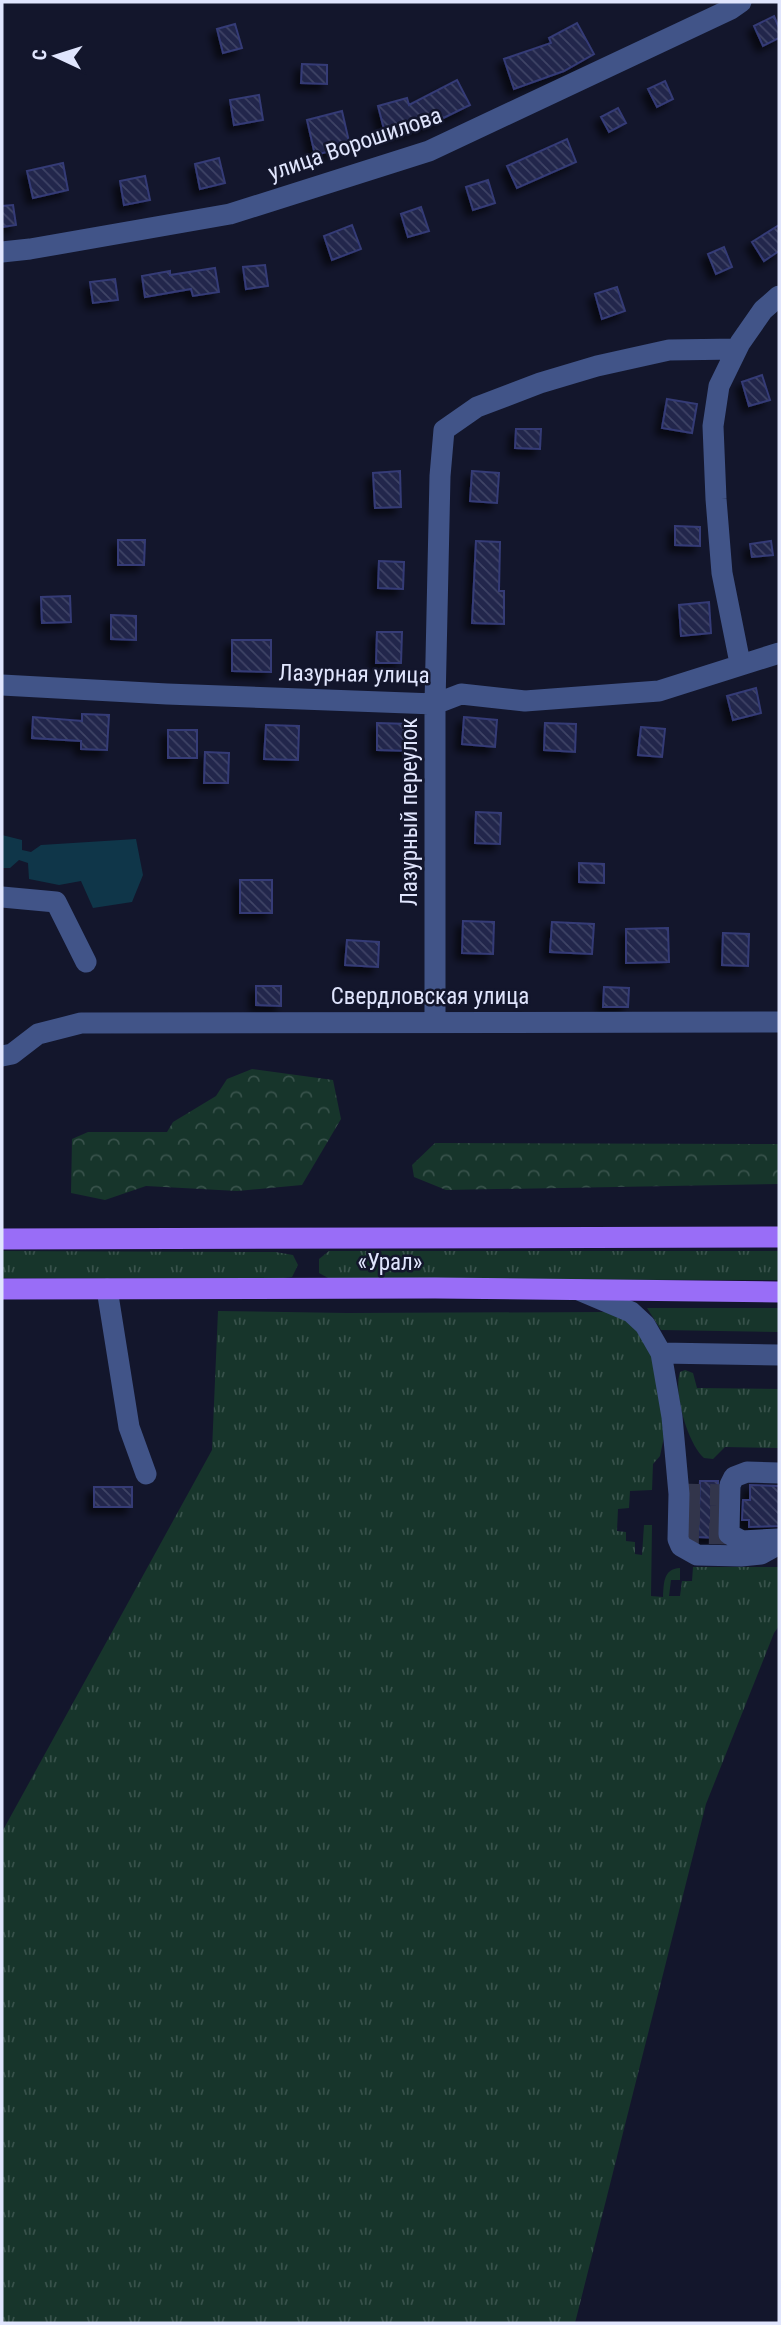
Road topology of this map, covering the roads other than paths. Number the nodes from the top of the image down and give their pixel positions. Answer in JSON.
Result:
{"nodes":[{"id":1,"x":741,"y":2,"type":"edge"},
{"id":2,"x":2,"y":252,"type":"edge"},
{"id":3,"x":779,"y":296,"type":"edge"},
{"id":4,"x":737,"y":349,"type":"junction"},
{"id":5,"x":779,"y":653,"type":"edge"},
{"id":6,"x":740,"y":663,"type":"junction"},
{"id":7,"x":2,"y":685,"type":"edge"},
{"id":8,"x":435,"y":704,"type":"junction"},
{"id":9,"x":2,"y":897,"type":"edge"},
{"id":10,"x":86,"y":962,"type":"dead end"},
{"id":11,"x":435,"y":1022,"type":"junction"},
{"id":12,"x":779,"y":1022,"type":"edge"},
{"id":13,"x":2,"y":1056,"type":"edge"},
{"id":14,"x":779,"y":1237,"type":"edge"},
{"id":15,"x":2,"y":1239,"type":"edge"},
{"id":16,"x":2,"y":1289,"type":"edge"},
{"id":17,"x":107,"y":1289,"type":"junction"},
{"id":18,"x":579,"y":1290,"type":"junction"},
{"id":19,"x":779,"y":1292,"type":"edge"},
{"id":20,"x":661,"y":1353,"type":"junction"},
{"id":21,"x":779,"y":1354,"type":"edge"},
{"id":22,"x":779,"y":1473,"type":"edge"},
{"id":23,"x":146,"y":1474,"type":"dead end"},
{"id":24,"x":779,"y":1541,"type":"edge"}],
"edges":[{"from":1,"to":2,"type":"street","name":"улица Ворошилова"},
{"from":3,"to":4,"type":"street"},
{"from":4,"to":6,"type":"street"},
{"from":4,"to":8,"type":"street","name":"Лазурный переулок"},
{"from":5,"to":6,"type":"street","name":"Лазурная улица"},
{"from":6,"to":8,"type":"street","name":"Лазурная улица"},
{"from":7,"to":8,"type":"street","name":"Лазурная улица"},
{"from":8,"to":11,"type":"street","name":"Лазурный переулок"},
{"from":9,"to":10,"type":"street"},
{"from":11,"to":12,"type":"street","name":"Свердловская улица"},
{"from":11,"to":13,"type":"street","name":"Свердловская улица"},
{"from":14,"to":15,"type":"main road","name":"«Урал»"},
{"from":16,"to":17,"type":"main road","name":"«Урал»"},
{"from":17,"to":18,"type":"main road","name":"«Урал»"},
{"from":17,"to":23,"type":"street"},
{"from":18,"to":19,"type":"main road","name":"«Урал»"},
{"from":18,"to":20,"type":"street"},
{"from":20,"to":21,"type":"street"},
{"from":20,"to":24,"type":"street"},
{"from":22,"to":24,"type":"street"}]}
